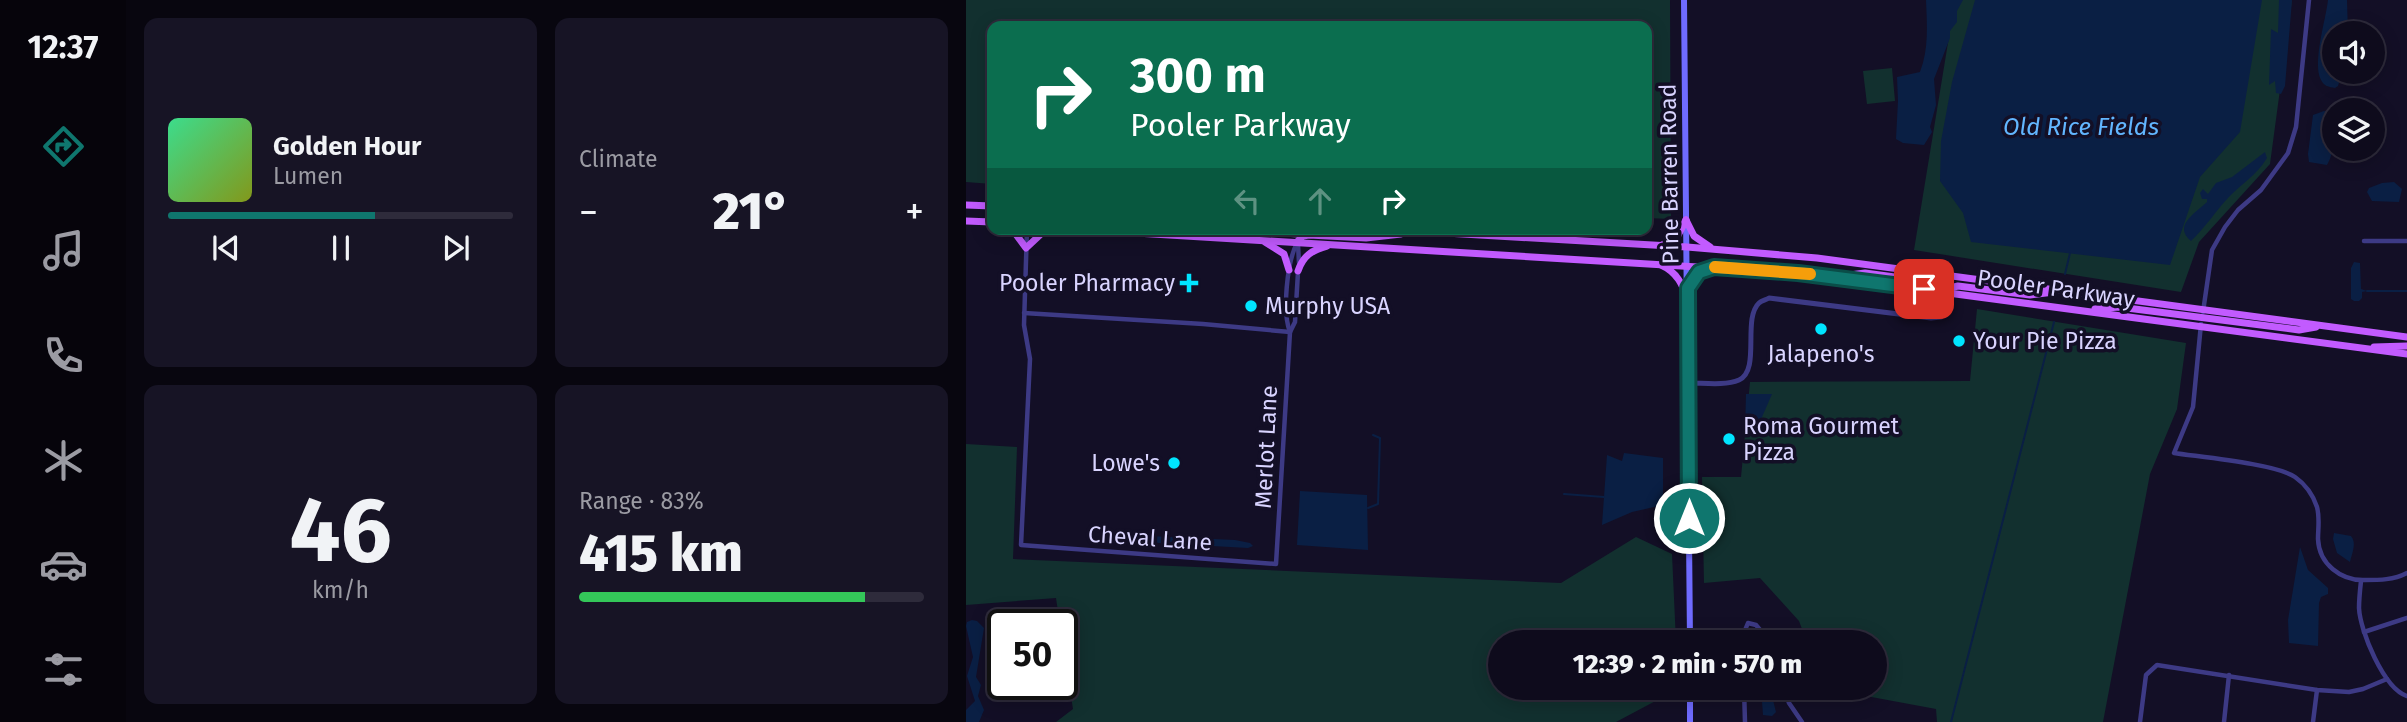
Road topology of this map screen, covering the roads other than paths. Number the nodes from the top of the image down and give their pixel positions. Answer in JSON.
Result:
{"nodes":[{"id":1,"x":1684,"y":0,"type":"edge"},
{"id":2,"x":2309,"y":0,"type":"edge"},
{"id":3,"x":966,"y":205,"type":"edge"},
{"id":4,"x":987,"y":206,"type":"edge"},
{"id":5,"x":1686,"y":220,"type":"junction"},
{"id":6,"x":966,"y":222,"type":"edge"},
{"id":7,"x":987,"y":222,"type":"edge"},
{"id":8,"x":1016,"y":235,"type":"edge"},
{"id":9,"x":1027,"y":235,"type":"edge"},
{"id":10,"x":1040,"y":235,"type":"edge"},
{"id":11,"x":1160,"y":235,"type":"edge"},
{"id":12,"x":1181,"y":235,"type":"edge"},
{"id":13,"x":1298,"y":235,"type":"edge"},
{"id":14,"x":1323,"y":235,"type":"edge"},
{"id":15,"x":1394,"y":235,"type":"edge"},
{"id":16,"x":1473,"y":235,"type":"edge"},
{"id":17,"x":1175,"y":236,"type":"junction"},
{"id":18,"x":1262,"y":240,"type":"junction"},
{"id":19,"x":2407,"y":241,"type":"edge"},
{"id":20,"x":2364,"y":242,"type":"dead end"},
{"id":21,"x":1332,"y":244,"type":"junction"},
{"id":22,"x":1662,"y":246,"type":"junction"},
{"id":23,"x":1687,"y":247,"type":"junction"},
{"id":24,"x":1026,"y":248,"type":"junction"},
{"id":25,"x":1715,"y":249,"type":"junction"},
{"id":26,"x":1658,"y":263,"type":"junction"},
{"id":27,"x":1688,"y":265,"type":"junction"},
{"id":28,"x":1714,"y":267,"type":"junction"},
{"id":29,"x":1289,"y":270,"type":"junction"},
{"id":30,"x":1298,"y":271,"type":"junction"},
{"id":31,"x":1949,"y":275,"type":"junction"},
{"id":32,"x":1831,"y":277,"type":"junction"},
{"id":33,"x":1688,"y":288,"type":"junction"},
{"id":34,"x":2062,"y":290,"type":"junction"},
{"id":35,"x":1948,"y":292,"type":"junction"},
{"id":36,"x":1688,"y":301,"type":"junction"},
{"id":37,"x":2078,"y":310,"type":"junction"},
{"id":38,"x":1024,"y":313,"type":"junction"},
{"id":39,"x":2202,"y":314,"type":"junction"},
{"id":40,"x":2200,"y":328,"type":"junction"},
{"id":41,"x":1290,"y":332,"type":"junction"},
{"id":42,"x":2407,"y":337,"type":"edge"},
{"id":43,"x":2407,"y":346,"type":"edge"},
{"id":44,"x":2359,"y":348,"type":"junction"},
{"id":45,"x":2407,"y":354,"type":"edge"},
{"id":46,"x":1689,"y":383,"type":"junction"},
{"id":47,"x":1276,"y":564,"type":"joint"},
{"id":48,"x":2407,"y":573,"type":"edge"},
{"id":49,"x":2361,"y":581,"type":"junction"},
{"id":50,"x":2407,"y":618,"type":"edge"},
{"id":51,"x":1690,"y":630,"type":"edge"},
{"id":52,"x":1745,"y":630,"type":"edge"},
{"id":53,"x":1760,"y":630,"type":"edge"},
{"id":54,"x":2364,"y":632,"type":"junction"},
{"id":55,"x":2229,"y":675,"type":"junction"},
{"id":56,"x":2387,"y":678,"type":"junction"},
{"id":57,"x":2317,"y":690,"type":"junction"},
{"id":58,"x":2407,"y":696,"type":"edge"},
{"id":59,"x":1690,"y":700,"type":"edge"},
{"id":60,"x":1744,"y":700,"type":"edge"},
{"id":61,"x":1788,"y":700,"type":"edge"},
{"id":62,"x":1690,"y":722,"type":"edge"},
{"id":63,"x":1745,"y":722,"type":"edge"},
{"id":64,"x":1802,"y":722,"type":"edge"},
{"id":65,"x":2140,"y":722,"type":"edge"},
{"id":66,"x":2224,"y":722,"type":"edge"},
{"id":67,"x":2313,"y":722,"type":"edge"}],
"edges":[{"from":1,"to":5,"type":"main road","name":"Pine Barren Road"},
{"from":2,"to":39,"type":"street"},
{"from":3,"to":4,"type":"main road"},
{"from":5,"to":22,"type":"main road"},
{"from":5,"to":23,"type":"main road","name":"Pine Barren Road"},
{"from":5,"to":25,"type":"main road"},
{"from":6,"to":7,"type":"main road"},
{"from":8,"to":24,"type":"main road"},
{"from":9,"to":24,"type":"street"},
{"from":10,"to":24,"type":"main road"},
{"from":11,"to":17,"type":"main road","name":"Pooler Parkway"},
{"from":12,"to":17,"type":"main road"},
{"from":13,"to":18,"type":"main road","name":"Pooler Parkway"},
{"from":13,"to":21,"type":"main road","name":"Pooler Parkway"},
{"from":13,"to":29,"type":"street","name":"Merlot Lane"},
{"from":13,"to":30,"type":"street","name":"Merlot Lane"},
{"from":14,"to":15,"type":"main road"},
{"from":16,"to":22,"type":"main road","name":"Pooler Parkway"},
{"from":17,"to":18,"type":"main road","name":"Pooler Parkway"},
{"from":18,"to":29,"type":"main road"},
{"from":19,"to":20,"type":"street"},
{"from":21,"to":26,"type":"main road","name":"Pooler Parkway"},
{"from":21,"to":30,"type":"main road"},
{"from":22,"to":23,"type":"main road","name":"Pooler Parkway"},
{"from":23,"to":25,"type":"main road","name":"Pooler Parkway"},
{"from":23,"to":27,"type":"main road","name":"Pine Barren Road"},
{"from":24,"to":38,"type":"street"},
{"from":25,"to":31,"type":"main road","name":"Pooler Parkway"},
{"from":26,"to":27,"type":"main road","name":"Pooler Parkway"},
{"from":26,"to":36,"type":"main road"},
{"from":27,"to":28,"type":"main road","name":"Pooler Parkway"},
{"from":27,"to":33,"type":"main road","name":"Pine Barren Road"},
{"from":28,"to":32,"type":"main road","name":"Pooler Parkway"},
{"from":28,"to":33,"type":"main road"},
{"from":29,"to":41,"type":"street","name":"Merlot Lane"},
{"from":30,"to":41,"type":"street","name":"Merlot Lane"},
{"from":31,"to":32,"type":"main road"},
{"from":31,"to":34,"type":"main road","name":"Pooler Parkway"},
{"from":32,"to":35,"type":"main road","name":"Pooler Parkway"},
{"from":33,"to":36,"type":"main road","name":"Pine Barren Road"},
{"from":34,"to":35,"type":"main road"},
{"from":34,"to":39,"type":"main road","name":"Pooler Parkway"},
{"from":35,"to":37,"type":"main road","name":"Pooler Parkway"},
{"from":35,"to":46,"type":"street"},
{"from":36,"to":46,"type":"main road","name":"Pine Barren Road"},
{"from":37,"to":39,"type":"main road"},
{"from":37,"to":40,"type":"main road","name":"Pooler Parkway"},
{"from":38,"to":41,"type":"street"},
{"from":38,"to":47,"type":"street","name":"Cheval Lane"},
{"from":39,"to":40,"type":"street"},
{"from":39,"to":42,"type":"main road"},
{"from":40,"to":44,"type":"main road","name":"Pooler Parkway"},
{"from":40,"to":49,"type":"street"},
{"from":41,"to":47,"type":"street","name":"Merlot Lane"},
{"from":43,"to":44,"type":"main road"},
{"from":44,"to":45,"type":"main road","name":"Pooler Parkway"},
{"from":46,"to":51,"type":"main road","name":"Pine Barren Road"},
{"from":48,"to":49,"type":"street"},
{"from":49,"to":54,"type":"street"},
{"from":50,"to":54,"type":"street"},
{"from":52,"to":53,"type":"street"},
{"from":54,"to":56,"type":"street"},
{"from":55,"to":57,"type":"street"},
{"from":55,"to":65,"type":"street"},
{"from":55,"to":66,"type":"street"},
{"from":56,"to":57,"type":"street"},
{"from":56,"to":58,"type":"street"},
{"from":57,"to":67,"type":"street"},
{"from":59,"to":62,"type":"main road"},
{"from":60,"to":63,"type":"street"},
{"from":61,"to":64,"type":"street"}]}
